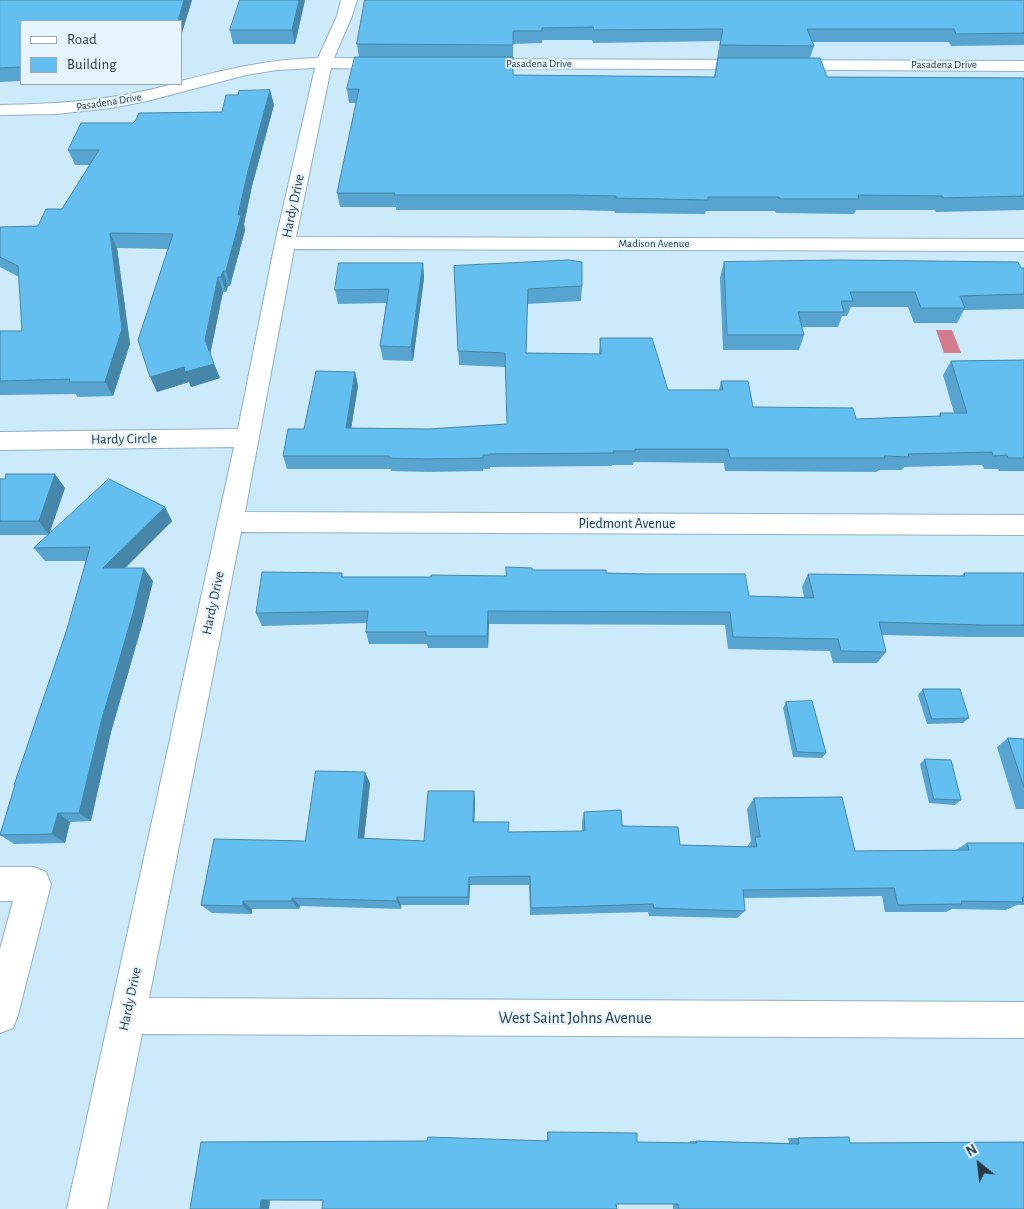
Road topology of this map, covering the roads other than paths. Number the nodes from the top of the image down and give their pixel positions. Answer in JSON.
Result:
{"nodes":[{"id":1,"x":349,"y":0,"type":"edge"},
{"id":2,"x":324,"y":63,"type":"junction"},
{"id":3,"x":404,"y":64,"type":"edge"},
{"id":4,"x":464,"y":64,"type":"edge"},
{"id":5,"x":1024,"y":66,"type":"edge"},
{"id":6,"x":0,"y":110,"type":"edge"},
{"id":7,"x":285,"y":243,"type":"junction"},
{"id":8,"x":1024,"y":245,"type":"edge"},
{"id":9,"x":248,"y":438,"type":"junction"},
{"id":10,"x":0,"y":441,"type":"edge"},
{"id":11,"x":230,"y":522,"type":"junction"},
{"id":12,"x":1024,"y":525,"type":"edge"},
{"id":13,"x":0,"y":884,"type":"edge"},
{"id":14,"x":0,"y":1015,"type":"edge"},
{"id":15,"x":127,"y":1016,"type":"junction"},
{"id":16,"x":1024,"y":1020,"type":"edge"},
{"id":17,"x":87,"y":1209,"type":"edge"}],
"edges":[{"from":1,"to":2,"type":"street","name":"Hardy Drive"},
{"from":2,"to":3,"type":"street","name":"Pasadena Drive"},
{"from":2,"to":6,"type":"street","name":"Pasadena Drive"},
{"from":2,"to":7,"type":"street","name":"Hardy Drive"},
{"from":4,"to":5,"type":"street","name":"Pasadena Drive"},
{"from":7,"to":8,"type":"street","name":"Madison Avenue"},
{"from":7,"to":9,"type":"street","name":"Hardy Drive"},
{"from":9,"to":10,"type":"street","name":"Hardy Circle"},
{"from":9,"to":11,"type":"street","name":"Hardy Drive"},
{"from":11,"to":12,"type":"street","name":"Piedmont Avenue"},
{"from":11,"to":15,"type":"street","name":"Hardy Drive"},
{"from":13,"to":14,"type":"street"},
{"from":15,"to":16,"type":"street","name":"West Saint Johns Avenue"},
{"from":15,"to":17,"type":"street","name":"Hardy Drive"}]}
